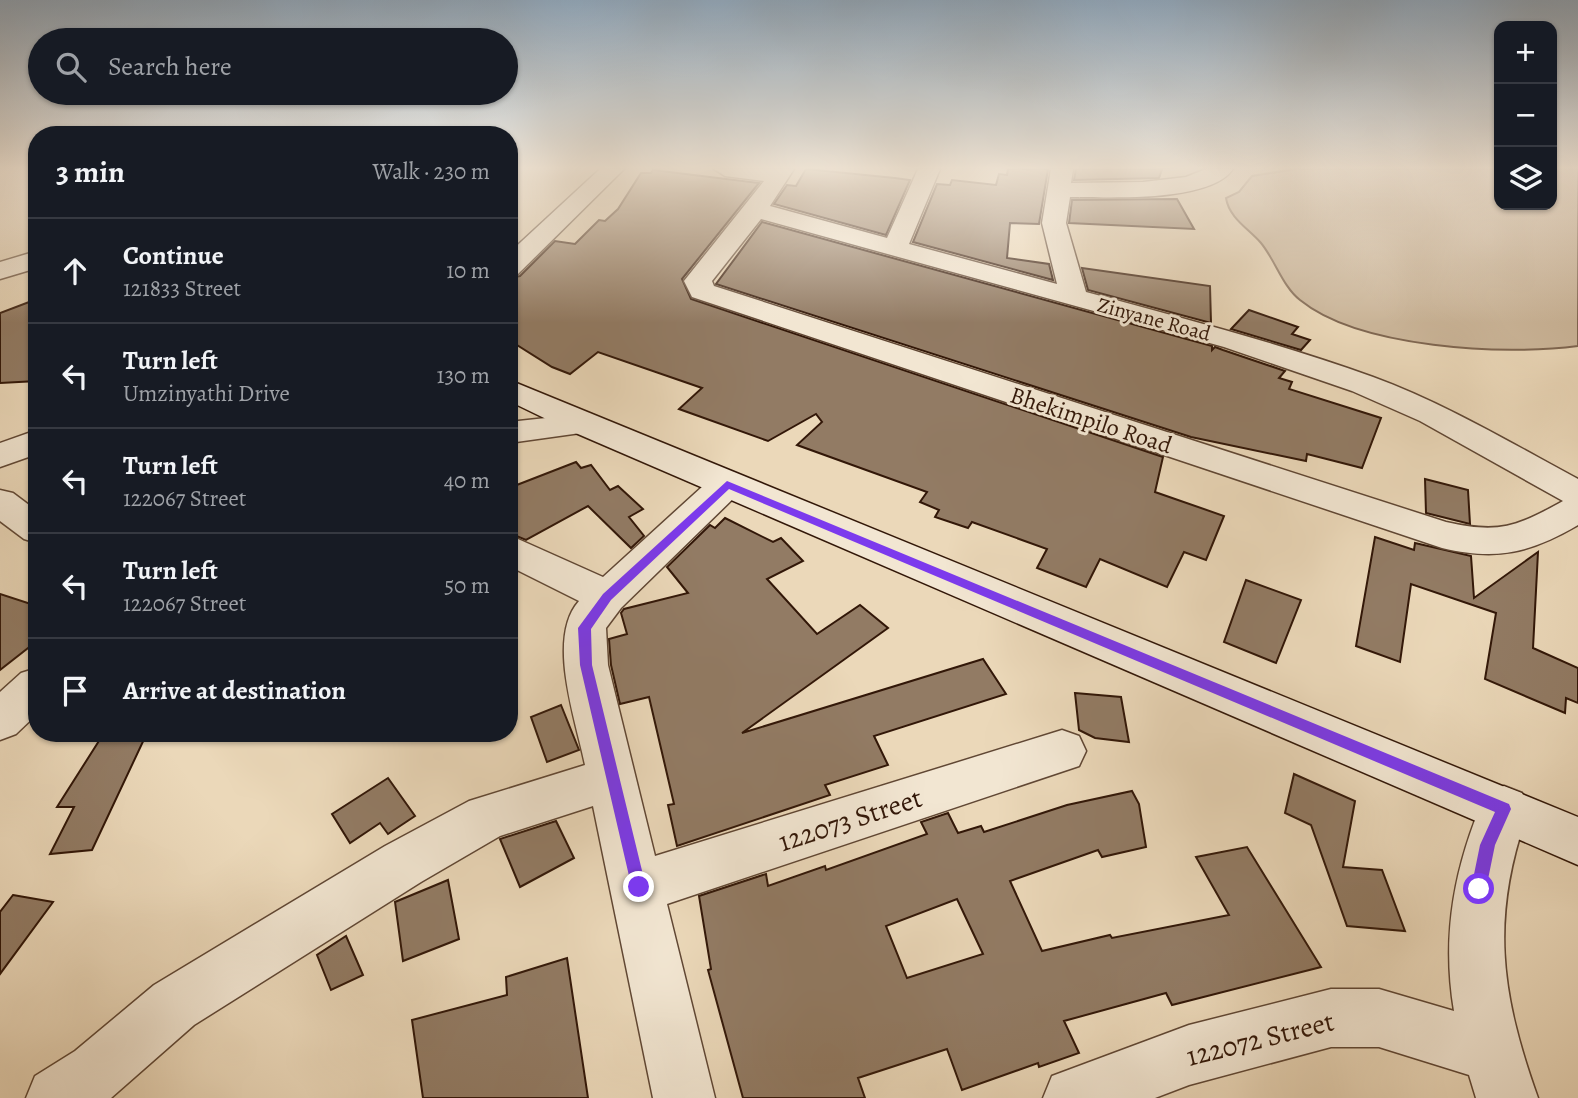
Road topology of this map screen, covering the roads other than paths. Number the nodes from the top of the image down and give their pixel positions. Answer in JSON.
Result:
{"nodes":[{"id":1,"x":559,"y":220,"type":"edge"},
{"id":2,"x":748,"y":220,"type":"edge"},
{"id":3,"x":794,"y":220,"type":"edge"},
{"id":4,"x":907,"y":220,"type":"edge"},
{"id":5,"x":1054,"y":220,"type":"edge"},
{"id":6,"x":895,"y":248,"type":"junction"},
{"id":7,"x":518,"y":259,"type":"edge"},
{"id":8,"x":28,"y":262,"type":"edge"},
{"id":9,"x":0,"y":271,"type":"edge"},
{"id":10,"x":1074,"y":297,"type":"junction"},
{"id":11,"x":518,"y":393,"type":"edge"},
{"id":12,"x":583,"y":424,"type":"junction"},
{"id":13,"x":518,"y":432,"type":"edge"},
{"id":14,"x":28,"y":445,"type":"edge"},
{"id":15,"x":0,"y":456,"type":"edge"},
{"id":16,"x":727,"y":484,"type":"junction"},
{"id":17,"x":1578,"y":494,"type":"edge"},
{"id":18,"x":0,"y":502,"type":"edge"},
{"id":19,"x":1578,"y":509,"type":"edge"},
{"id":20,"x":28,"y":523,"type":"edge"},
{"id":21,"x":518,"y":553,"type":"edge"},
{"id":22,"x":607,"y":597,"type":"junction"},
{"id":23,"x":28,"y":694,"type":"edge"},
{"id":24,"x":0,"y":720,"type":"edge"},
{"id":25,"x":1062,"y":751,"type":"dead end"},
{"id":26,"x":613,"y":778,"type":"junction"},
{"id":27,"x":1504,"y":809,"type":"junction"},
{"id":28,"x":1578,"y":841,"type":"edge"},
{"id":29,"x":639,"y":887,"type":"junction"},
{"id":30,"x":1499,"y":1075,"type":"edge"},
{"id":31,"x":57,"y":1098,"type":"edge"},
{"id":32,"x":684,"y":1098,"type":"edge"},
{"id":33,"x":1074,"y":1098,"type":"edge"}],
"edges":[{"from":1,"to":7,"type":"street"},
{"from":2,"to":19,"type":"street","name":"Bhekimpilo Road"},
{"from":3,"to":6,"type":"street","name":"Zinyane Road"},
{"from":4,"to":6,"type":"street"},
{"from":5,"to":10,"type":"street"},
{"from":6,"to":10,"type":"street","name":"Zinyane Road"},
{"from":8,"to":9,"type":"street"},
{"from":10,"to":17,"type":"street","name":"Zinyane Road"},
{"from":11,"to":12,"type":"street"},
{"from":12,"to":13,"type":"street"},
{"from":12,"to":16,"type":"street"},
{"from":14,"to":15,"type":"street"},
{"from":16,"to":22,"type":"street"},
{"from":16,"to":27,"type":"street"},
{"from":18,"to":20,"type":"street"},
{"from":21,"to":22,"type":"street"},
{"from":22,"to":26,"type":"street"},
{"from":23,"to":24,"type":"street"},
{"from":25,"to":29,"type":"street","name":"122073 Street"},
{"from":26,"to":29,"type":"street"},
{"from":26,"to":31,"type":"street"},
{"from":27,"to":28,"type":"street"},
{"from":27,"to":30,"type":"street"},
{"from":29,"to":32,"type":"street"},
{"from":30,"to":33,"type":"street","name":"122072 Street"}]}
